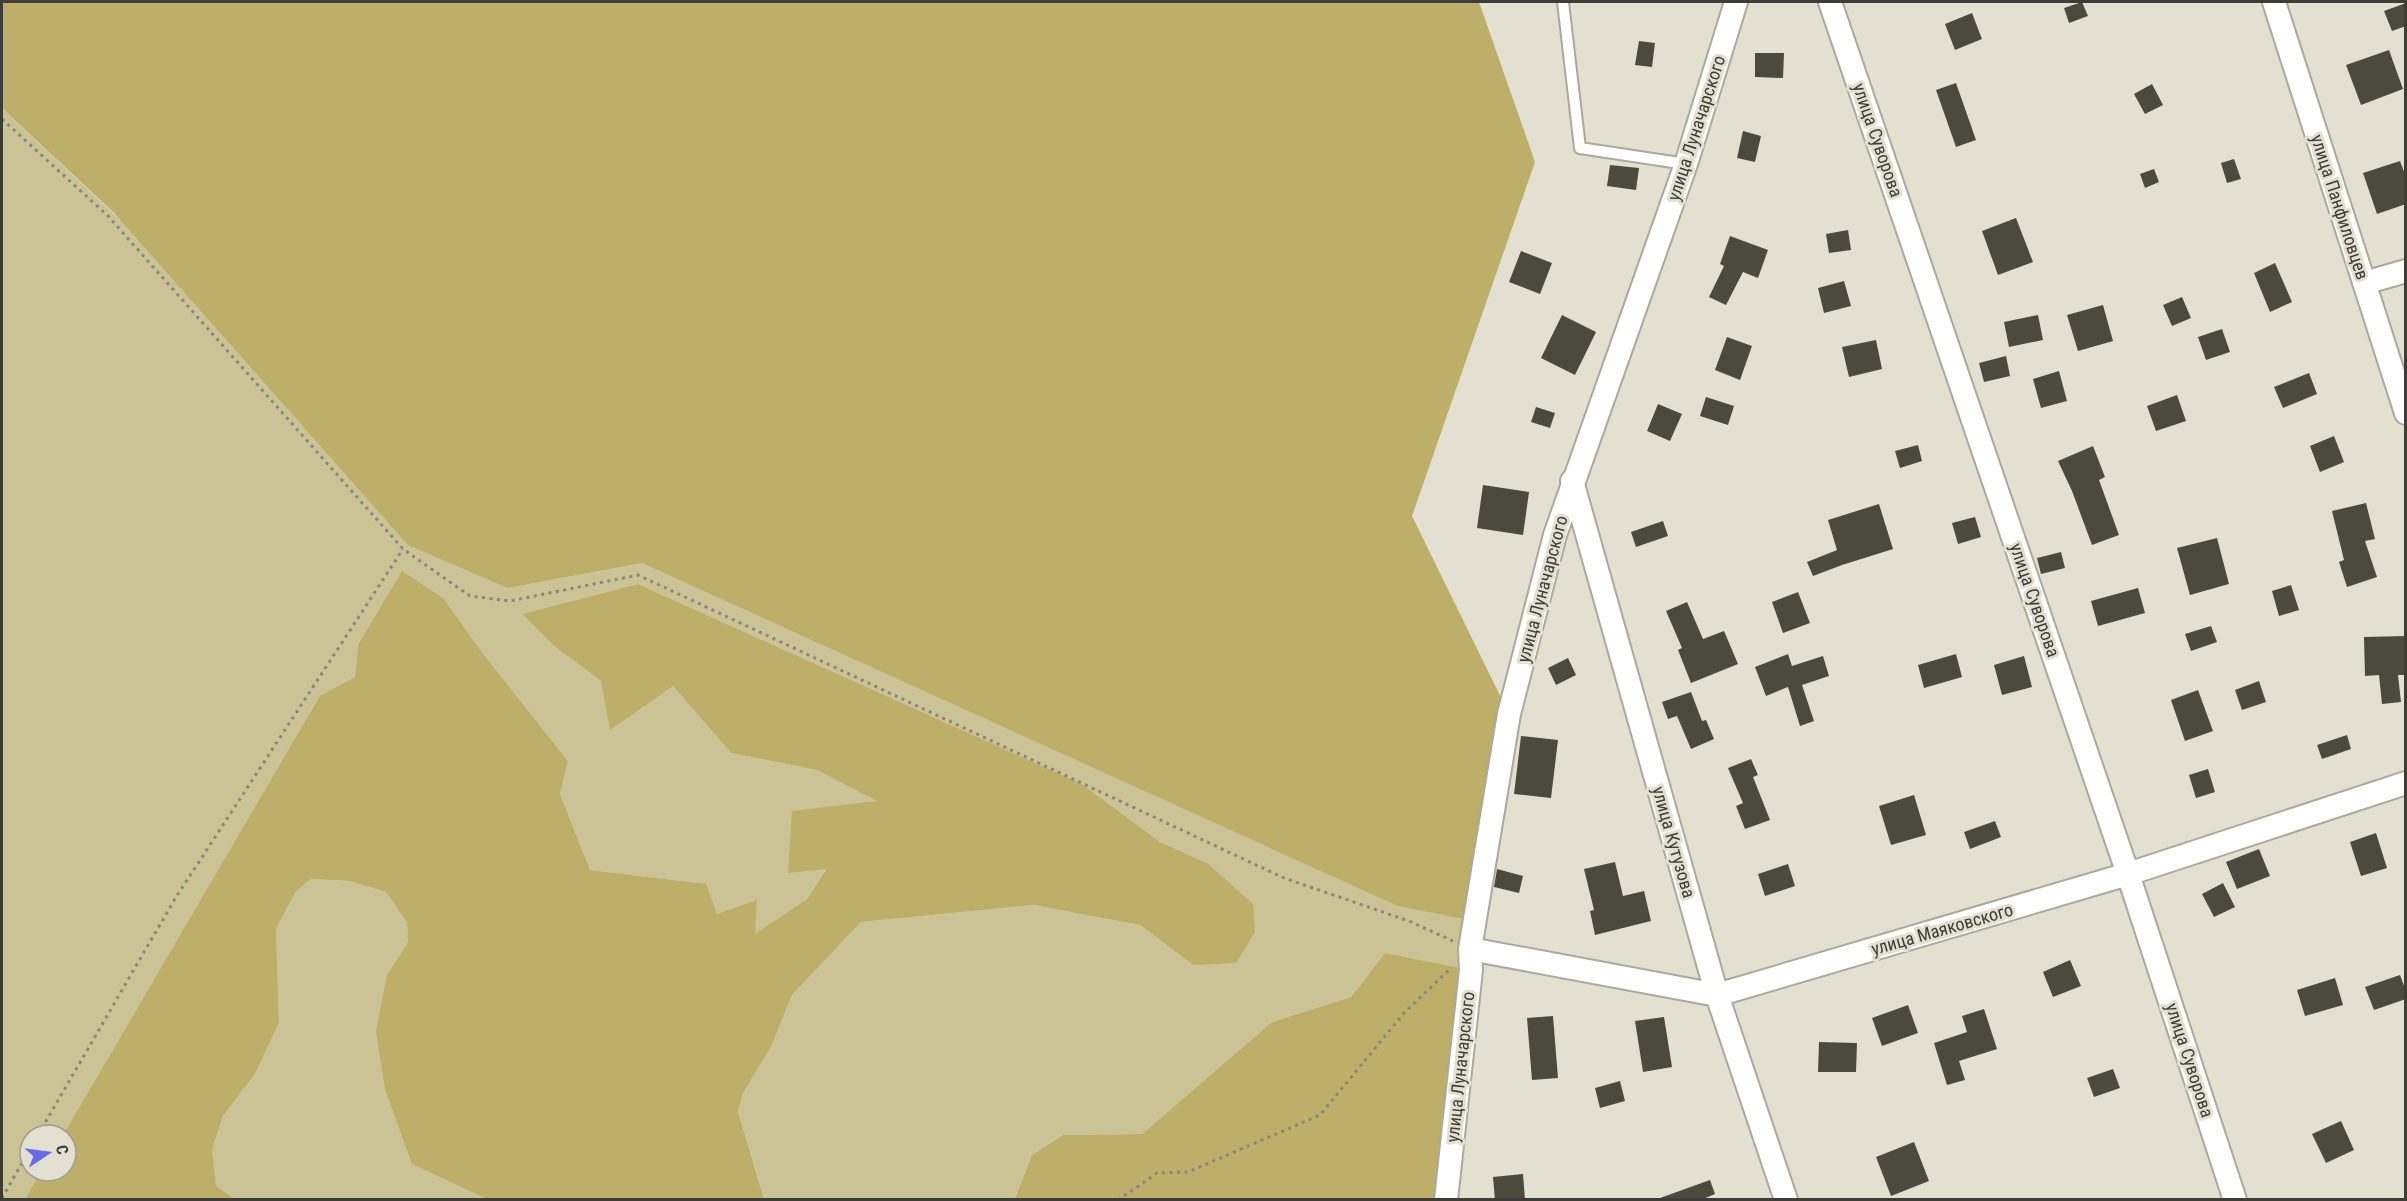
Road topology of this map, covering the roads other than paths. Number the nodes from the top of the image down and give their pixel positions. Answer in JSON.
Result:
{"nodes":[{"id":1,"x":1563,"y":2,"type":"edge"},
{"id":2,"x":1736,"y":2,"type":"edge"},
{"id":3,"x":1830,"y":2,"type":"edge"},
{"id":4,"x":2274,"y":2,"type":"edge"},
{"id":5,"x":1686,"y":164,"type":"junction"},
{"id":6,"x":2406,"y":271,"type":"edge"},
{"id":7,"x":2364,"y":283,"type":"junction"},
{"id":8,"x":2406,"y":413,"type":"edge"},
{"id":9,"x":1572,"y":480,"type":"junction"},
{"id":10,"x":2406,"y":783,"type":"edge"},
{"id":11,"x":2128,"y":874,"type":"junction"},
{"id":12,"x":1470,"y":950,"type":"junction"},
{"id":13,"x":1717,"y":995,"type":"junction"},
{"id":14,"x":1446,"y":1200,"type":"edge"},
{"id":15,"x":1786,"y":1200,"type":"edge"},
{"id":16,"x":2235,"y":1200,"type":"edge"}],
"edges":[{"from":1,"to":5,"type":"lane"},
{"from":2,"to":5,"type":"street","name":"улица Луначарского"},
{"from":3,"to":11,"type":"street","name":"улица Суворова"},
{"from":4,"to":7,"type":"street","name":"улица Панфиловцев"},
{"from":5,"to":9,"type":"street","name":"улица Луначарского"},
{"from":6,"to":7,"type":"street"},
{"from":7,"to":8,"type":"street","name":"улица Панфиловцев"},
{"from":9,"to":12,"type":"street","name":"улица Луначарского"},
{"from":9,"to":13,"type":"street","name":"улица Кутузова"},
{"from":10,"to":11,"type":"street","name":"улица Маяковского"},
{"from":11,"to":13,"type":"street","name":"улица Маяковского"},
{"from":11,"to":16,"type":"street","name":"улица Суворова"},
{"from":12,"to":13,"type":"street","name":"улица Маяковского"},
{"from":12,"to":14,"type":"street","name":"улица Луначарского"},
{"from":13,"to":15,"type":"street","name":"улица Кутузова"}]}
